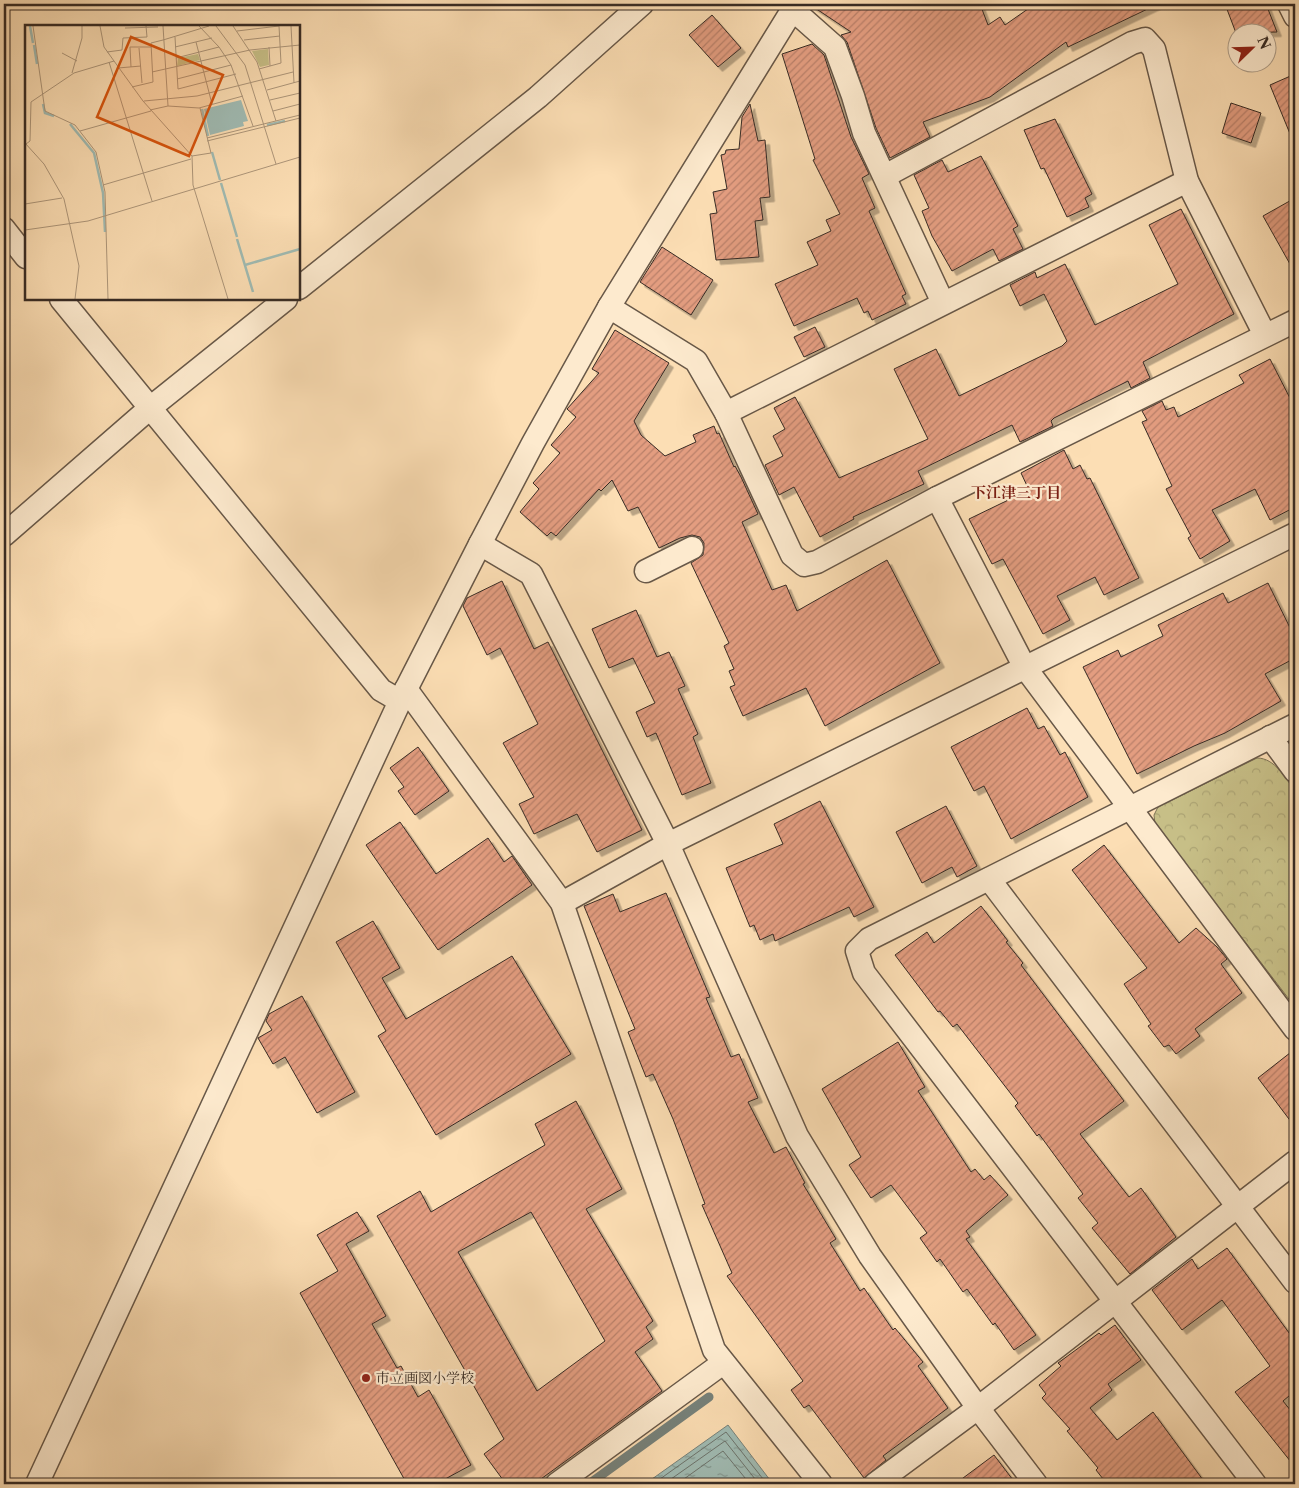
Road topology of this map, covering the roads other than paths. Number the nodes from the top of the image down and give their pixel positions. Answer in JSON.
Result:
{"nodes":[{"id":1,"x":642,"y":4,"type":"edge"},
{"id":2,"x":1289,"y":4,"type":"edge"},
{"id":3,"x":794,"y":6,"type":"edge"},
{"id":4,"x":1295,"y":16,"type":"edge"},
{"id":5,"x":885,"y":176,"type":"junction"},
{"id":6,"x":1187,"y":181,"type":"junction"},
{"id":7,"x":4,"y":229,"type":"edge"},
{"id":8,"x":25,"y":256,"type":"edge"},
{"id":9,"x":300,"y":287,"type":"edge"},
{"id":10,"x":62,"y":300,"type":"edge"},
{"id":11,"x":285,"y":300,"type":"edge"},
{"id":12,"x":943,"y":304,"type":"junction"},
{"id":13,"x":609,"y":307,"type":"junction"},
{"id":14,"x":1295,"y":321,"type":"edge"},
{"id":15,"x":1265,"y":335,"type":"junction"},
{"id":16,"x":150,"y":408,"type":"junction"},
{"id":17,"x":726,"y":413,"type":"junction"},
{"id":18,"x":937,"y":498,"type":"junction"},
{"id":19,"x":1295,"y":534,"type":"edge"},
{"id":20,"x":4,"y":535,"type":"edge"},
{"id":21,"x":480,"y":544,"type":"junction"},
{"id":22,"x":692,"y":548,"type":"dead end"},
{"id":23,"x":646,"y":570,"type":"dead end"},
{"id":24,"x":1024,"y":666,"type":"junction"},
{"id":25,"x":403,"y":695,"type":"junction"},
{"id":26,"x":1295,"y":725,"type":"edge"},
{"id":27,"x":1270,"y":737,"type":"junction"},
{"id":28,"x":1295,"y":770,"type":"edge"},
{"id":29,"x":1128,"y":808,"type":"junction"},
{"id":30,"x":668,"y":844,"type":"junction"},
{"id":31,"x":989,"y":879,"type":"junction"},
{"id":32,"x":562,"y":903,"type":"junction"},
{"id":33,"x":1295,"y":1028,"type":"edge"},
{"id":34,"x":1295,"y":1162,"type":"edge"},
{"id":35,"x":1238,"y":1206,"type":"junction"},
{"id":36,"x":1295,"y":1282,"type":"edge"},
{"id":37,"x":1115,"y":1300,"type":"junction"},
{"id":38,"x":723,"y":1363,"type":"junction"},
{"id":39,"x":978,"y":1408,"type":"junction"},
{"id":40,"x":37,"y":1484,"type":"edge"},
{"id":41,"x":557,"y":1484,"type":"edge"},
{"id":42,"x":821,"y":1484,"type":"edge"},
{"id":43,"x":875,"y":1484,"type":"edge"},
{"id":44,"x":1036,"y":1484,"type":"edge"},
{"id":45,"x":1255,"y":1484,"type":"edge"}],
"edges":[{"from":1,"to":9,"type":"street"},
{"from":2,"to":4,"type":"street"},
{"from":3,"to":5,"type":"street"},
{"from":3,"to":13,"type":"street"},
{"from":5,"to":6,"type":"street"},
{"from":5,"to":12,"type":"street"},
{"from":6,"to":12,"type":"street"},
{"from":6,"to":15,"type":"street"},
{"from":7,"to":8,"type":"street"},
{"from":10,"to":16,"type":"street"},
{"from":11,"to":16,"type":"street"},
{"from":12,"to":17,"type":"street"},
{"from":13,"to":17,"type":"street"},
{"from":13,"to":21,"type":"street"},
{"from":14,"to":15,"type":"street"},
{"from":15,"to":18,"type":"street"},
{"from":16,"to":20,"type":"street"},
{"from":16,"to":25,"type":"street"},
{"from":17,"to":18,"type":"street"},
{"from":18,"to":24,"type":"street"},
{"from":19,"to":24,"type":"street"},
{"from":21,"to":25,"type":"street"},
{"from":21,"to":30,"type":"street"},
{"from":22,"to":23,"type":"street"},
{"from":24,"to":29,"type":"street"},
{"from":24,"to":30,"type":"street"},
{"from":25,"to":32,"type":"street"},
{"from":25,"to":40,"type":"street"},
{"from":26,"to":27,"type":"street"},
{"from":27,"to":28,"type":"street"},
{"from":27,"to":29,"type":"street"},
{"from":29,"to":31,"type":"street"},
{"from":29,"to":33,"type":"street"},
{"from":30,"to":32,"type":"street"},
{"from":30,"to":39,"type":"street"},
{"from":31,"to":35,"type":"street"},
{"from":31,"to":37,"type":"street"},
{"from":32,"to":38,"type":"street"},
{"from":34,"to":35,"type":"street"},
{"from":35,"to":36,"type":"street"},
{"from":35,"to":37,"type":"street"},
{"from":37,"to":39,"type":"street"},
{"from":37,"to":45,"type":"street"},
{"from":38,"to":41,"type":"street"},
{"from":38,"to":42,"type":"street"},
{"from":39,"to":43,"type":"street"},
{"from":39,"to":44,"type":"street"}]}
